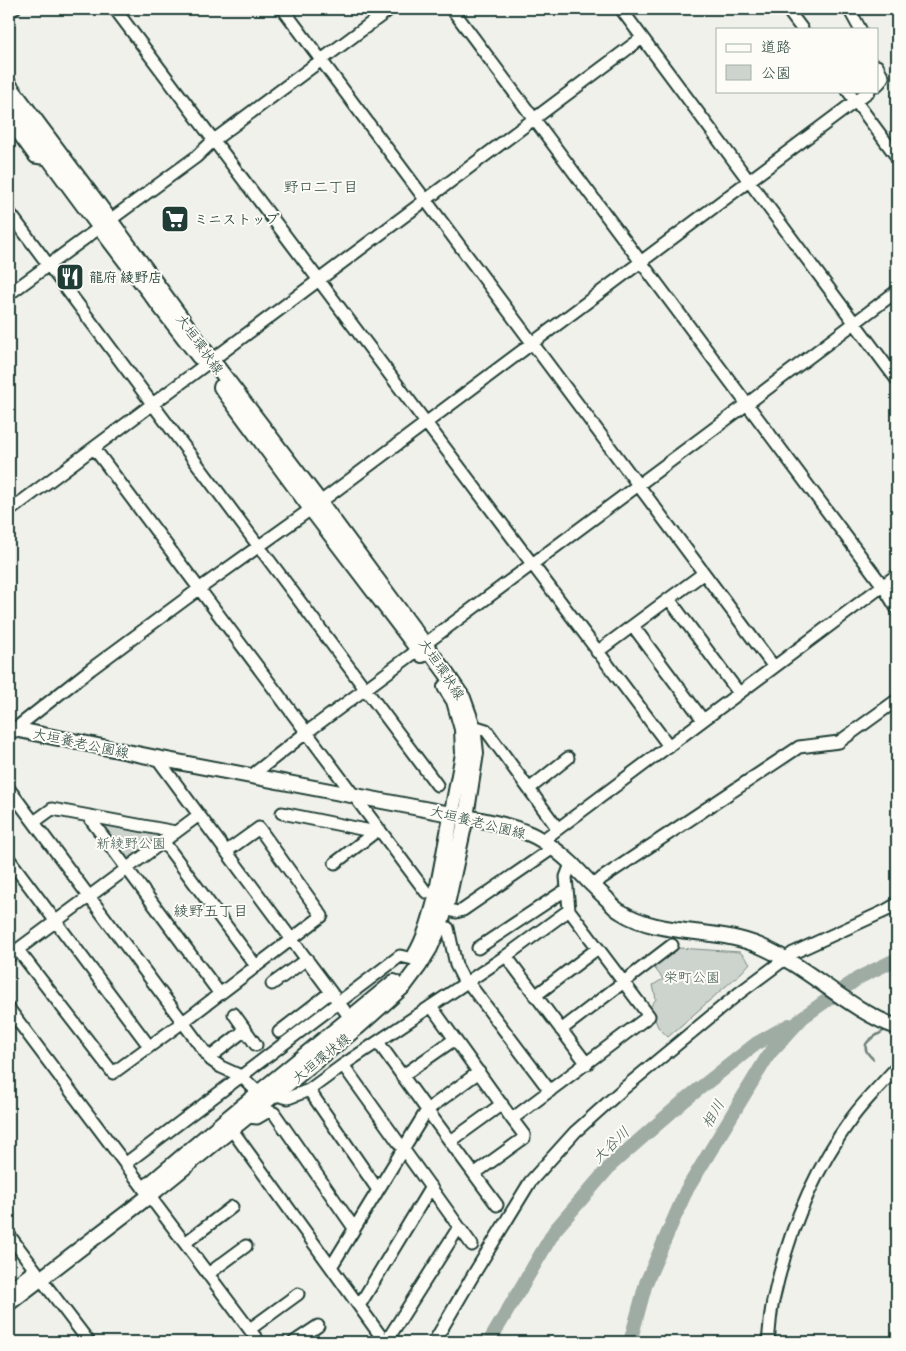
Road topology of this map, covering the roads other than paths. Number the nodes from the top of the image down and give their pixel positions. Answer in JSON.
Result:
{"nodes":[{"id":1,"x":14,"y":9,"type":"edge"},
{"id":2,"x":115,"y":9,"type":"edge"},
{"id":3,"x":283,"y":9,"type":"edge"},
{"id":4,"x":390,"y":9,"type":"edge"},
{"id":5,"x":452,"y":9,"type":"edge"},
{"id":6,"x":621,"y":9,"type":"edge"},
{"id":7,"x":787,"y":9,"type":"edge"},
{"id":8,"x":849,"y":9,"type":"edge"},
{"id":9,"x":9,"y":10,"type":"edge"},
{"id":10,"x":801,"y":28,"type":"edge"},
{"id":11,"x":859,"y":28,"type":"edge"},
{"id":12,"x":642,"y":38,"type":"junction"},
{"id":13,"x":321,"y":61,"type":"junction"},
{"id":14,"x":878,"y":68,"type":"edge"},
{"id":15,"x":878,"y":84,"type":"edge"},
{"id":16,"x":9,"y":85,"type":"edge"},
{"id":17,"x":849,"y":92,"type":"edge"},
{"id":18,"x":867,"y":92,"type":"edge"},
{"id":19,"x":12,"y":101,"type":"edge"},
{"id":20,"x":855,"y":101,"type":"junction"},
{"id":21,"x":534,"y":119,"type":"junction"},
{"id":22,"x":9,"y":121,"type":"edge"},
{"id":23,"x":214,"y":140,"type":"junction"},
{"id":24,"x":897,"y":157,"type":"edge"},
{"id":25,"x":48,"y":159,"type":"junction"},
{"id":26,"x":749,"y":181,"type":"junction"},
{"id":27,"x":426,"y":200,"type":"junction"},
{"id":28,"x":9,"y":212,"type":"edge"},
{"id":29,"x":105,"y":224,"type":"junction"},
{"id":30,"x":641,"y":262,"type":"junction"},
{"id":31,"x":48,"y":265,"type":"junction"},
{"id":32,"x":319,"y":280,"type":"junction"},
{"id":33,"x":897,"y":291,"type":"edge"},
{"id":34,"x":9,"y":294,"type":"edge"},
{"id":35,"x":855,"y":322,"type":"junction"},
{"id":36,"x":533,"y":343,"type":"junction"},
{"id":37,"x":208,"y":362,"type":"junction"},
{"id":38,"x":897,"y":380,"type":"edge"},
{"id":39,"x":748,"y":404,"type":"junction"},
{"id":40,"x":152,"y":405,"type":"junction"},
{"id":41,"x":425,"y":422,"type":"junction"},
{"id":42,"x":94,"y":448,"type":"junction"},
{"id":43,"x":639,"y":485,"type":"junction"},
{"id":44,"x":316,"y":505,"type":"junction"},
{"id":45,"x":9,"y":511,"type":"edge"},
{"id":46,"x":259,"y":547,"type":"junction"},
{"id":47,"x":532,"y":565,"type":"junction"},
{"id":48,"x":704,"y":572,"type":"junction"},
{"id":49,"x":897,"y":575,"type":"edge"},
{"id":50,"x":883,"y":586,"type":"junction"},
{"id":51,"x":200,"y":589,"type":"junction"},
{"id":52,"x":669,"y":599,"type":"junction"},
{"id":53,"x":897,"y":609,"type":"edge"},
{"id":54,"x":633,"y":626,"type":"junction"},
{"id":55,"x":422,"y":647,"type":"junction"},
{"id":56,"x":597,"y":652,"type":"junction"},
{"id":57,"x":774,"y":667,"type":"junction"},
{"id":58,"x":365,"y":689,"type":"junction"},
{"id":59,"x":739,"y":693,"type":"junction"},
{"id":60,"x":897,"y":700,"type":"edge"},
{"id":61,"x":703,"y":720,"type":"junction"},
{"id":62,"x":473,"y":726,"type":"junction"},
{"id":63,"x":11,"y":730,"type":"edge"},
{"id":64,"x":307,"y":732,"type":"junction"},
{"id":65,"x":668,"y":746,"type":"junction"},
{"id":66,"x":157,"y":758,"type":"junction"},
{"id":67,"x":568,"y":758,"type":"dead end"},
{"id":68,"x":251,"y":776,"type":"junction"},
{"id":69,"x":437,"y":785,"type":"dead end"},
{"id":70,"x":9,"y":789,"type":"edge"},
{"id":71,"x":529,"y":790,"type":"junction"},
{"id":72,"x":354,"y":795,"type":"junction"},
{"id":73,"x":282,"y":813,"type":"dead end"},
{"id":74,"x":452,"y":814,"type":"junction"},
{"id":75,"x":199,"y":815,"type":"junction"},
{"id":76,"x":88,"y":816,"type":"junction"},
{"id":77,"x":466,"y":817,"type":"junction"},
{"id":78,"x":34,"y":822,"type":"junction"},
{"id":79,"x":558,"y":829,"type":"junction"},
{"id":80,"x":377,"y":831,"type":"junction"},
{"id":81,"x":176,"y":832,"type":"junction"},
{"id":82,"x":163,"y":841,"type":"junction"},
{"id":83,"x":548,"y":845,"type":"junction"},
{"id":84,"x":227,"y":851,"type":"junction"},
{"id":85,"x":9,"y":859,"type":"edge"},
{"id":86,"x":335,"y":863,"type":"dead end"},
{"id":87,"x":571,"y":864,"type":"junction"},
{"id":88,"x":127,"y":869,"type":"junction"},
{"id":89,"x":593,"y":886,"type":"junction"},
{"id":90,"x":567,"y":889,"type":"junction"},
{"id":91,"x":426,"y":892,"type":"dead end"},
{"id":92,"x":89,"y":897,"type":"junction"},
{"id":93,"x":897,"y":904,"type":"edge"},
{"id":94,"x":445,"y":908,"type":"junction"},
{"id":95,"x":569,"y":910,"type":"junction"},
{"id":96,"x":55,"y":922,"type":"junction"},
{"id":97,"x":448,"y":928,"type":"dead end"},
{"id":98,"x":292,"y":939,"type":"junction"},
{"id":99,"x":672,"y":945,"type":"dead end"},
{"id":100,"x":478,"y":948,"type":"dead end"},
{"id":101,"x":598,"y":948,"type":"junction"},
{"id":102,"x":13,"y":953,"type":"edge"},
{"id":103,"x":506,"y":956,"type":"junction"},
{"id":104,"x":307,"y":959,"type":"junction"},
{"id":105,"x":413,"y":959,"type":"junction"},
{"id":106,"x":787,"y":961,"type":"junction"},
{"id":107,"x":256,"y":966,"type":"junction"},
{"id":108,"x":466,"y":982,"type":"junction"},
{"id":109,"x":624,"y":982,"type":"junction"},
{"id":110,"x":272,"y":984,"type":"dead end"},
{"id":111,"x":331,"y":992,"type":"junction"},
{"id":112,"x":220,"y":994,"type":"junction"},
{"id":113,"x":535,"y":996,"type":"junction"},
{"id":114,"x":339,"y":1003,"type":"junction"},
{"id":115,"x":431,"y":1006,"type":"junction"},
{"id":116,"x":9,"y":1009,"type":"edge"},
{"id":117,"x":234,"y":1014,"type":"dead end"},
{"id":118,"x":350,"y":1019,"type":"junction"},
{"id":119,"x":183,"y":1022,"type":"junction"},
{"id":120,"x":897,"y":1027,"type":"edge"},
{"id":121,"x":245,"y":1030,"type":"junction"},
{"id":122,"x":561,"y":1030,"type":"junction"},
{"id":123,"x":279,"y":1032,"type":"dead end"},
{"id":124,"x":455,"y":1038,"type":"junction"},
{"id":125,"x":378,"y":1042,"type":"junction"},
{"id":126,"x":150,"y":1046,"type":"junction"},
{"id":127,"x":256,"y":1046,"type":"dead end"},
{"id":128,"x":209,"y":1058,"type":"junction"},
{"id":129,"x":587,"y":1064,"type":"junction"},
{"id":130,"x":343,"y":1065,"type":"junction"},
{"id":131,"x":897,"y":1066,"type":"edge"},
{"id":132,"x":479,"y":1072,"type":"junction"},
{"id":133,"x":241,"y":1076,"type":"junction"},
{"id":134,"x":402,"y":1076,"type":"junction"},
{"id":135,"x":310,"y":1090,"type":"junction"},
{"id":136,"x":550,"y":1091,"type":"junction"},
{"id":137,"x":267,"y":1096,"type":"junction"},
{"id":138,"x":502,"y":1104,"type":"junction"},
{"id":139,"x":427,"y":1110,"type":"junction"},
{"id":140,"x":248,"y":1117,"type":"junction"},
{"id":141,"x":512,"y":1119,"type":"junction"},
{"id":142,"x":232,"y":1130,"type":"junction"},
{"id":143,"x":451,"y":1141,"type":"junction"},
{"id":144,"x":403,"y":1149,"type":"junction"},
{"id":145,"x":125,"y":1164,"type":"junction"},
{"id":146,"x":474,"y":1174,"type":"junction"},
{"id":147,"x":431,"y":1187,"type":"junction"},
{"id":148,"x":378,"y":1190,"type":"junction"},
{"id":149,"x":146,"y":1192,"type":"junction"},
{"id":150,"x":497,"y":1205,"type":"dead end"},
{"id":151,"x":232,"y":1208,"type":"dead end"},
{"id":152,"x":459,"y":1227,"type":"junction"},
{"id":153,"x":354,"y":1228,"type":"junction"},
{"id":154,"x":9,"y":1235,"type":"edge"},
{"id":155,"x":185,"y":1243,"type":"junction"},
{"id":156,"x":472,"y":1245,"type":"dead end"},
{"id":157,"x":246,"y":1246,"type":"dead end"},
{"id":158,"x":331,"y":1268,"type":"junction"},
{"id":159,"x":208,"y":1274,"type":"junction"},
{"id":160,"x":38,"y":1275,"type":"junction"},
{"id":161,"x":9,"y":1291,"type":"edge"},
{"id":162,"x":298,"y":1294,"type":"dead end"},
{"id":163,"x":9,"y":1304,"type":"edge"},
{"id":164,"x":359,"y":1306,"type":"junction"},
{"id":165,"x":318,"y":1326,"type":"dead end"},
{"id":166,"x":250,"y":1329,"type":"junction"},
{"id":167,"x":89,"y":1342,"type":"edge"},
{"id":168,"x":259,"y":1342,"type":"edge"},
{"id":169,"x":294,"y":1342,"type":"edge"},
{"id":170,"x":386,"y":1342,"type":"edge"},
{"id":171,"x":434,"y":1342,"type":"edge"},
{"id":172,"x":768,"y":1342,"type":"edge"}],
"edges":[{"from":1,"to":9,"type":"street"},
{"from":2,"to":23,"type":"street"},
{"from":3,"to":13,"type":"street"},
{"from":4,"to":13,"type":"street"},
{"from":5,"to":21,"type":"street"},
{"from":6,"to":12,"type":"street"},
{"from":7,"to":10,"type":"street"},
{"from":8,"to":11,"type":"street"},
{"from":12,"to":21,"type":"street"},
{"from":12,"to":26,"type":"street"},
{"from":13,"to":23,"type":"street"},
{"from":13,"to":27,"type":"street"},
{"from":14,"to":15,"type":"street"},
{"from":16,"to":19,"type":"main road","name":"大垣環状線"},
{"from":17,"to":20,"type":"street"},
{"from":18,"to":20,"type":"street"},
{"from":19,"to":25,"type":"main road","name":"大垣環状線"},
{"from":19,"to":29,"type":"main road","name":"大垣環状線"},
{"from":20,"to":24,"type":"street"},
{"from":20,"to":26,"type":"street"},
{"from":21,"to":27,"type":"street"},
{"from":21,"to":30,"type":"street"},
{"from":22,"to":25,"type":"street"},
{"from":23,"to":29,"type":"street"},
{"from":23,"to":32,"type":"street"},
{"from":25,"to":29,"type":"main road","name":"大垣環状線"},
{"from":26,"to":30,"type":"street"},
{"from":26,"to":35,"type":"street"},
{"from":27,"to":32,"type":"street"},
{"from":27,"to":36,"type":"street"},
{"from":28,"to":31,"type":"street"},
{"from":29,"to":31,"type":"street"},
{"from":29,"to":37,"type":"main road","name":"大垣環状線"},
{"from":30,"to":36,"type":"street"},
{"from":30,"to":39,"type":"street"},
{"from":31,"to":34,"type":"street"},
{"from":31,"to":40,"type":"street"},
{"from":32,"to":37,"type":"street"},
{"from":32,"to":41,"type":"street"},
{"from":33,"to":35,"type":"street"},
{"from":35,"to":38,"type":"street"},
{"from":35,"to":39,"type":"street"},
{"from":36,"to":41,"type":"street"},
{"from":36,"to":43,"type":"street"},
{"from":37,"to":40,"type":"street"},
{"from":37,"to":44,"type":"main road","name":"大垣環状線"},
{"from":39,"to":43,"type":"street"},
{"from":39,"to":50,"type":"street"},
{"from":40,"to":42,"type":"street"},
{"from":40,"to":46,"type":"street"},
{"from":41,"to":44,"type":"street"},
{"from":41,"to":47,"type":"street"},
{"from":42,"to":45,"type":"street"},
{"from":42,"to":51,"type":"street"},
{"from":43,"to":47,"type":"street"},
{"from":43,"to":48,"type":"street"},
{"from":44,"to":46,"type":"street"},
{"from":44,"to":55,"type":"main road","name":"大垣環状線"},
{"from":46,"to":51,"type":"street"},
{"from":46,"to":58,"type":"street"},
{"from":47,"to":55,"type":"street"},
{"from":47,"to":56,"type":"street"},
{"from":48,"to":52,"type":"street"},
{"from":48,"to":57,"type":"street"},
{"from":49,"to":50,"type":"street"},
{"from":50,"to":53,"type":"street"},
{"from":50,"to":57,"type":"street"},
{"from":51,"to":63,"type":"street"},
{"from":51,"to":64,"type":"street"},
{"from":52,"to":54,"type":"street"},
{"from":52,"to":59,"type":"street"},
{"from":54,"to":56,"type":"street"},
{"from":54,"to":61,"type":"street"},
{"from":55,"to":58,"type":"street"},
{"from":55,"to":62,"type":"main road","name":"大垣環状線"},
{"from":55,"to":74,"type":"main road","name":"大垣環状線"},
{"from":56,"to":65,"type":"street"},
{"from":57,"to":59,"type":"street"},
{"from":58,"to":64,"type":"street"},
{"from":58,"to":69,"type":"street"},
{"from":59,"to":61,"type":"street"},
{"from":60,"to":89,"type":"street"},
{"from":61,"to":65,"type":"street"},
{"from":62,"to":71,"type":"street"},
{"from":62,"to":77,"type":"main road","name":"大垣環状線"},
{"from":63,"to":66,"type":"main road","name":"大垣養老公園線"},
{"from":64,"to":68,"type":"street"},
{"from":64,"to":72,"type":"street"},
{"from":65,"to":79,"type":"street"},
{"from":66,"to":68,"type":"main road","name":"大垣養老公園線"},
{"from":66,"to":75,"type":"street"},
{"from":67,"to":71,"type":"street"},
{"from":68,"to":72,"type":"main road","name":"大垣養老公園線"},
{"from":70,"to":78,"type":"street"},
{"from":71,"to":79,"type":"street"},
{"from":72,"to":74,"type":"main road","name":"大垣養老公園線"},
{"from":72,"to":80,"type":"street"},
{"from":73,"to":80,"type":"street"},
{"from":74,"to":77,"type":"main road","name":"大垣養老公園線"},
{"from":74,"to":105,"type":"main road","name":"大垣環状線"},
{"from":75,"to":81,"type":"street"},
{"from":75,"to":84,"type":"street"},
{"from":76,"to":78,"type":"street"},
{"from":76,"to":81,"type":"street"},
{"from":76,"to":88,"type":"street"},
{"from":77,"to":83,"type":"main road","name":"大垣養老公園線"},
{"from":77,"to":94,"type":"main road","name":"大垣環状線"},
{"from":78,"to":92,"type":"street"},
{"from":79,"to":83,"type":"street"},
{"from":80,"to":86,"type":"street"},
{"from":80,"to":91,"type":"street"},
{"from":81,"to":82,"type":"street"},
{"from":82,"to":88,"type":"street"},
{"from":82,"to":107,"type":"street"},
{"from":83,"to":87,"type":"main road","name":"大垣養老公園線"},
{"from":83,"to":94,"type":"street"},
{"from":84,"to":98,"type":"street"},
{"from":84,"to":98,"type":"street"},
{"from":85,"to":96,"type":"street"},
{"from":87,"to":89,"type":"main road","name":"大垣養老公園線"},
{"from":87,"to":90,"type":"street"},
{"from":88,"to":92,"type":"street"},
{"from":88,"to":112,"type":"street"},
{"from":89,"to":106,"type":"main road","name":"大垣養老公園線"},
{"from":90,"to":95,"type":"street"},
{"from":90,"to":100,"type":"street"},
{"from":92,"to":96,"type":"street"},
{"from":92,"to":119,"type":"street"},
{"from":93,"to":106,"type":"street"},
{"from":94,"to":137,"type":"main road","name":"大垣環状線"},
{"from":95,"to":101,"type":"street"},
{"from":95,"to":103,"type":"street"},
{"from":96,"to":102,"type":"street"},
{"from":96,"to":126,"type":"street"},
{"from":97,"to":108,"type":"street"},
{"from":98,"to":104,"type":"street"},
{"from":98,"to":107,"type":"street"},
{"from":99,"to":109,"type":"street"},
{"from":101,"to":109,"type":"street"},
{"from":101,"to":113,"type":"street"},
{"from":102,"to":126,"type":"street"},
{"from":103,"to":108,"type":"street"},
{"from":103,"to":113,"type":"street"},
{"from":104,"to":110,"type":"street"},
{"from":104,"to":111,"type":"street"},
{"from":105,"to":114,"type":"street"},
{"from":105,"to":118,"type":"main road","name":"大垣環状線"},
{"from":106,"to":120,"type":"main road","name":"大垣養老公園線"},
{"from":106,"to":171,"type":"street"},
{"from":107,"to":112,"type":"street"},
{"from":108,"to":115,"type":"street"},
{"from":108,"to":136,"type":"street"},
{"from":109,"to":122,"type":"street"},
{"from":109,"to":129,"type":"street"},
{"from":111,"to":114,"type":"street"},
{"from":111,"to":123,"type":"street"},
{"from":112,"to":119,"type":"street"},
{"from":113,"to":122,"type":"street"},
{"from":114,"to":118,"type":"street"},
{"from":114,"to":133,"type":"street"},
{"from":115,"to":124,"type":"street"},
{"from":115,"to":125,"type":"street"},
{"from":116,"to":145,"type":"street"},
{"from":117,"to":121,"type":"street"},
{"from":118,"to":137,"type":"main road","name":"大垣環状線"},
{"from":119,"to":126,"type":"street"},
{"from":119,"to":128,"type":"street"},
{"from":121,"to":127,"type":"street"},
{"from":121,"to":128,"type":"street"},
{"from":122,"to":129,"type":"street"},
{"from":124,"to":132,"type":"street"},
{"from":124,"to":134,"type":"street"},
{"from":125,"to":130,"type":"street"},
{"from":125,"to":134,"type":"street"},
{"from":128,"to":133,"type":"street"},
{"from":129,"to":136,"type":"street"},
{"from":130,"to":135,"type":"street"},
{"from":130,"to":144,"type":"street"},
{"from":131,"to":172,"type":"street"},
{"from":132,"to":138,"type":"street"},
{"from":132,"to":139,"type":"street"},
{"from":133,"to":137,"type":"street"},
{"from":133,"to":145,"type":"street"},
{"from":134,"to":139,"type":"street"},
{"from":135,"to":137,"type":"street"},
{"from":135,"to":148,"type":"street"},
{"from":136,"to":141,"type":"street"},
{"from":137,"to":140,"type":"main road","name":"大垣環状線"},
{"from":137,"to":149,"type":"main road","name":"大垣環状線"},
{"from":138,"to":141,"type":"street"},
{"from":138,"to":143,"type":"street"},
{"from":139,"to":143,"type":"street"},
{"from":139,"to":144,"type":"street"},
{"from":140,"to":142,"type":"main road","name":"大垣環状線"},
{"from":140,"to":153,"type":"street"},
{"from":141,"to":146,"type":"street"},
{"from":142,"to":149,"type":"main road","name":"大垣環状線"},
{"from":142,"to":158,"type":"street"},
{"from":143,"to":146,"type":"street"},
{"from":144,"to":147,"type":"street"},
{"from":144,"to":148,"type":"street"},
{"from":145,"to":149,"type":"street"},
{"from":146,"to":150,"type":"street"},
{"from":147,"to":152,"type":"street"},
{"from":147,"to":164,"type":"street"},
{"from":148,"to":153,"type":"street"},
{"from":149,"to":155,"type":"street"},
{"from":149,"to":160,"type":"main road","name":"大垣環状線"},
{"from":151,"to":155,"type":"street"},
{"from":152,"to":156,"type":"street"},
{"from":152,"to":170,"type":"street"},
{"from":153,"to":158,"type":"street"},
{"from":154,"to":160,"type":"street"},
{"from":155,"to":159,"type":"street"},
{"from":157,"to":159,"type":"street"},
{"from":158,"to":164,"type":"street"},
{"from":159,"to":166,"type":"street"},
{"from":160,"to":161,"type":"main road","name":"大垣環状線"},
{"from":160,"to":163,"type":"main road","name":"大垣環状線"},
{"from":160,"to":167,"type":"street"},
{"from":162,"to":166,"type":"street"},
{"from":164,"to":170,"type":"street"},
{"from":165,"to":169,"type":"street"},
{"from":166,"to":168,"type":"street"}]}
